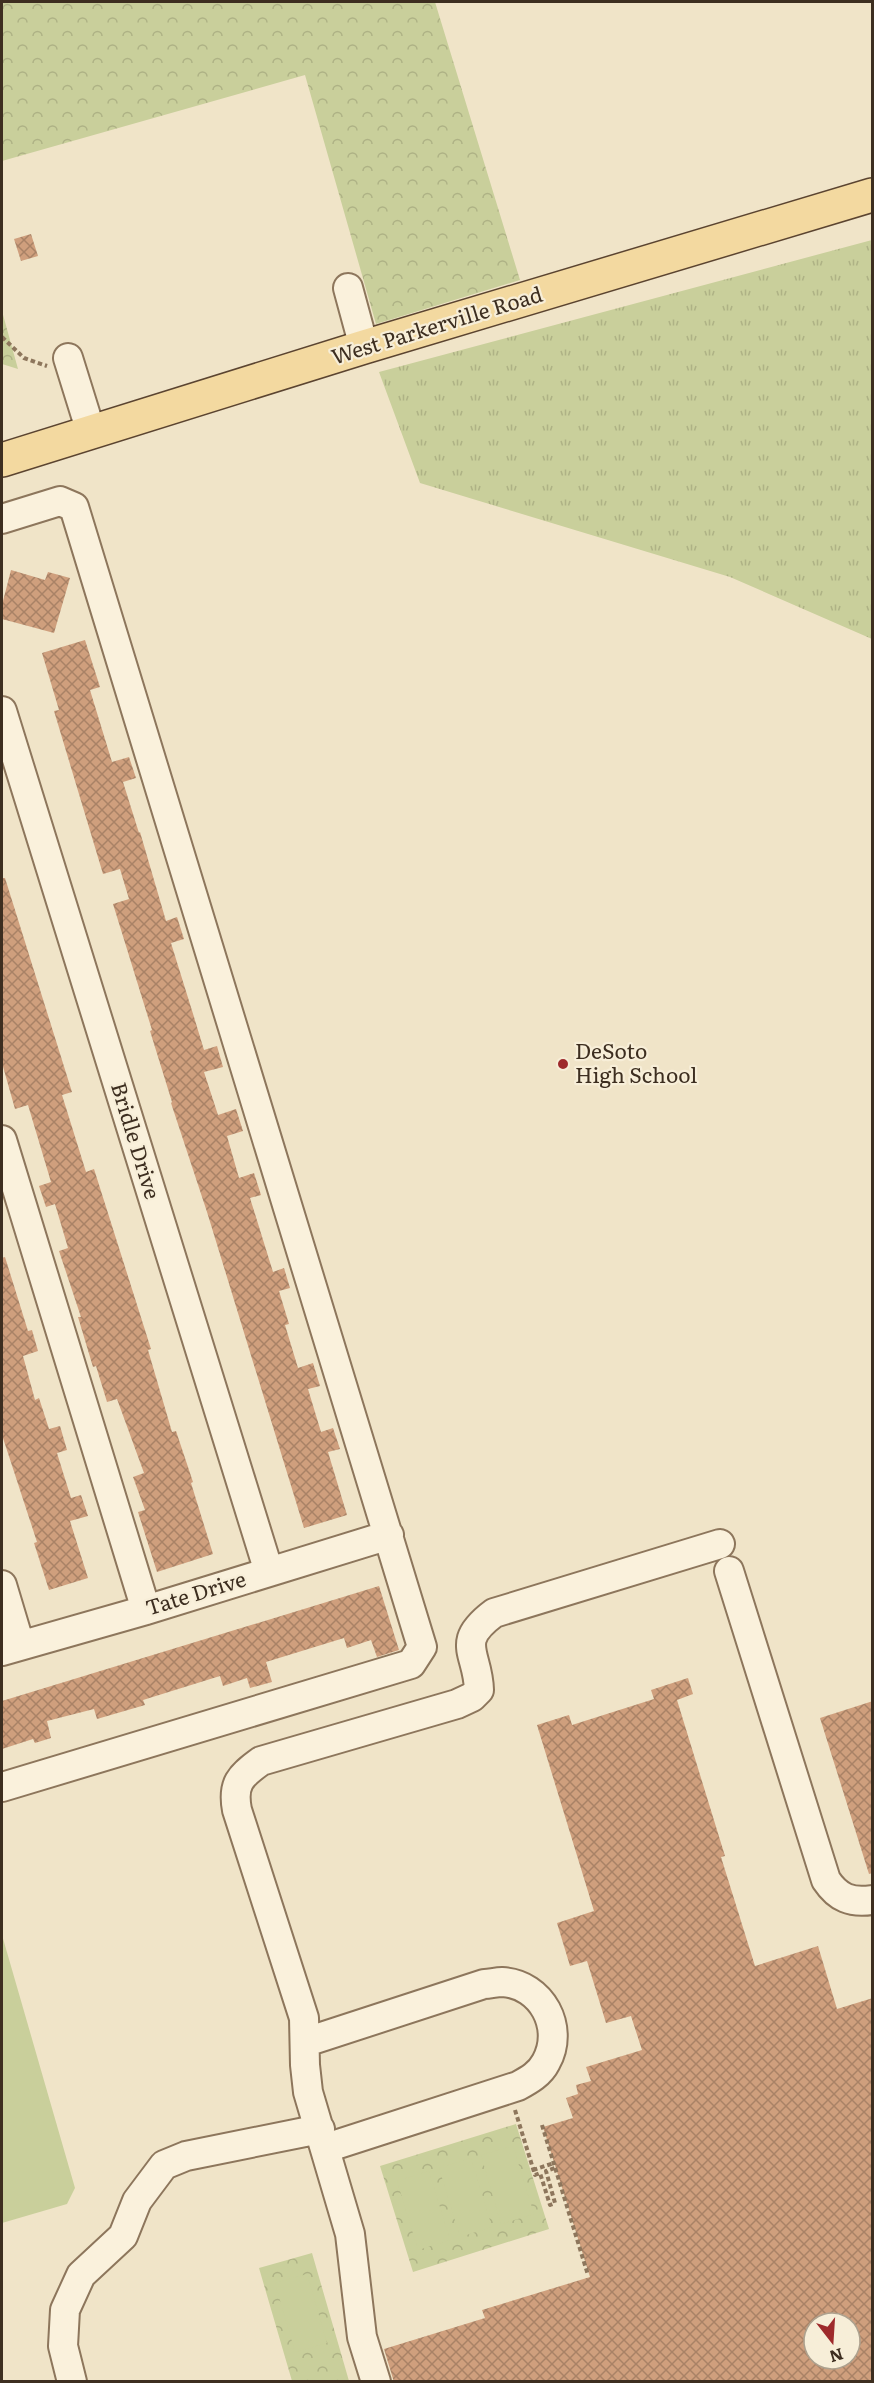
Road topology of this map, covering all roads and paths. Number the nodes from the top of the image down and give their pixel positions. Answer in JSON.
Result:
{"nodes":[{"id":1,"x":873,"y":195,"type":"edge"},
{"id":2,"x":348,"y":288,"type":"dead end"},
{"id":3,"x":2,"y":337,"type":"edge"},
{"id":4,"x":364,"y":347,"type":"junction"},
{"id":5,"x":70,"y":364,"type":"joint"},
{"id":6,"x":91,"y":432,"type":"junction"},
{"id":7,"x":2,"y":460,"type":"edge"},
{"id":8,"x":2,"y":519,"type":"edge"},
{"id":9,"x":2,"y":711,"type":"edge"},
{"id":10,"x":2,"y":1140,"type":"edge"},
{"id":11,"x":389,"y":1535,"type":"junction"},
{"id":12,"x":720,"y":1544,"type":"dead end"},
{"id":13,"x":729,"y":1571,"type":"dead end"},
{"id":14,"x":269,"y":1572,"type":"junction"},
{"id":15,"x":2,"y":1585,"type":"edge"},
{"id":16,"x":146,"y":1610,"type":"junction"},
{"id":17,"x":11,"y":1648,"type":"edge"},
{"id":18,"x":2,"y":1787,"type":"edge"},
{"id":19,"x":873,"y":1900,"type":"edge"},
{"id":20,"x":306,"y":2042,"type":"junction"},
{"id":21,"x":512,"y":2101,"type":"dead end"},
{"id":22,"x":542,"y":2125,"type":"dead end"},
{"id":23,"x":323,"y":2138,"type":"junction"},
{"id":24,"x":554,"y":2166,"type":"junction"},
{"id":25,"x":533,"y":2170,"type":"junction"},
{"id":26,"x":588,"y":2275,"type":"dead end"},
{"id":27,"x":72,"y":2382,"type":"edge"},
{"id":28,"x":376,"y":2382,"type":"edge"}],
"edges":[{"from":1,"to":4,"type":"main road","name":"West Parkerville Road"},
{"from":2,"to":4,"type":"street"},
{"from":3,"to":5,"type":"path"},
{"from":4,"to":6,"type":"main road","name":"West Parkerville Road"},
{"from":5,"to":6,"type":"street"},
{"from":6,"to":7,"type":"main road","name":"West Parkerville Road"},
{"from":8,"to":11,"type":"street"},
{"from":9,"to":14,"type":"street","name":"Bridle Drive"},
{"from":10,"to":16,"type":"street"},
{"from":11,"to":14,"type":"street","name":"Tate Drive"},
{"from":11,"to":18,"type":"street"},
{"from":12,"to":20,"type":"street"},
{"from":13,"to":19,"type":"street"},
{"from":14,"to":16,"type":"street","name":"Tate Drive"},
{"from":15,"to":17,"type":"street"},
{"from":16,"to":17,"type":"street","name":"Tate Drive"},
{"from":20,"to":23,"type":"street"},
{"from":20,"to":23,"type":"street"},
{"from":21,"to":25,"type":"path"},
{"from":22,"to":24,"type":"path"},
{"from":23,"to":27,"type":"street"},
{"from":23,"to":28,"type":"street"},
{"from":24,"to":25,"type":"path"},
{"from":24,"to":25,"type":"path"},
{"from":24,"to":26,"type":"path"}]}
